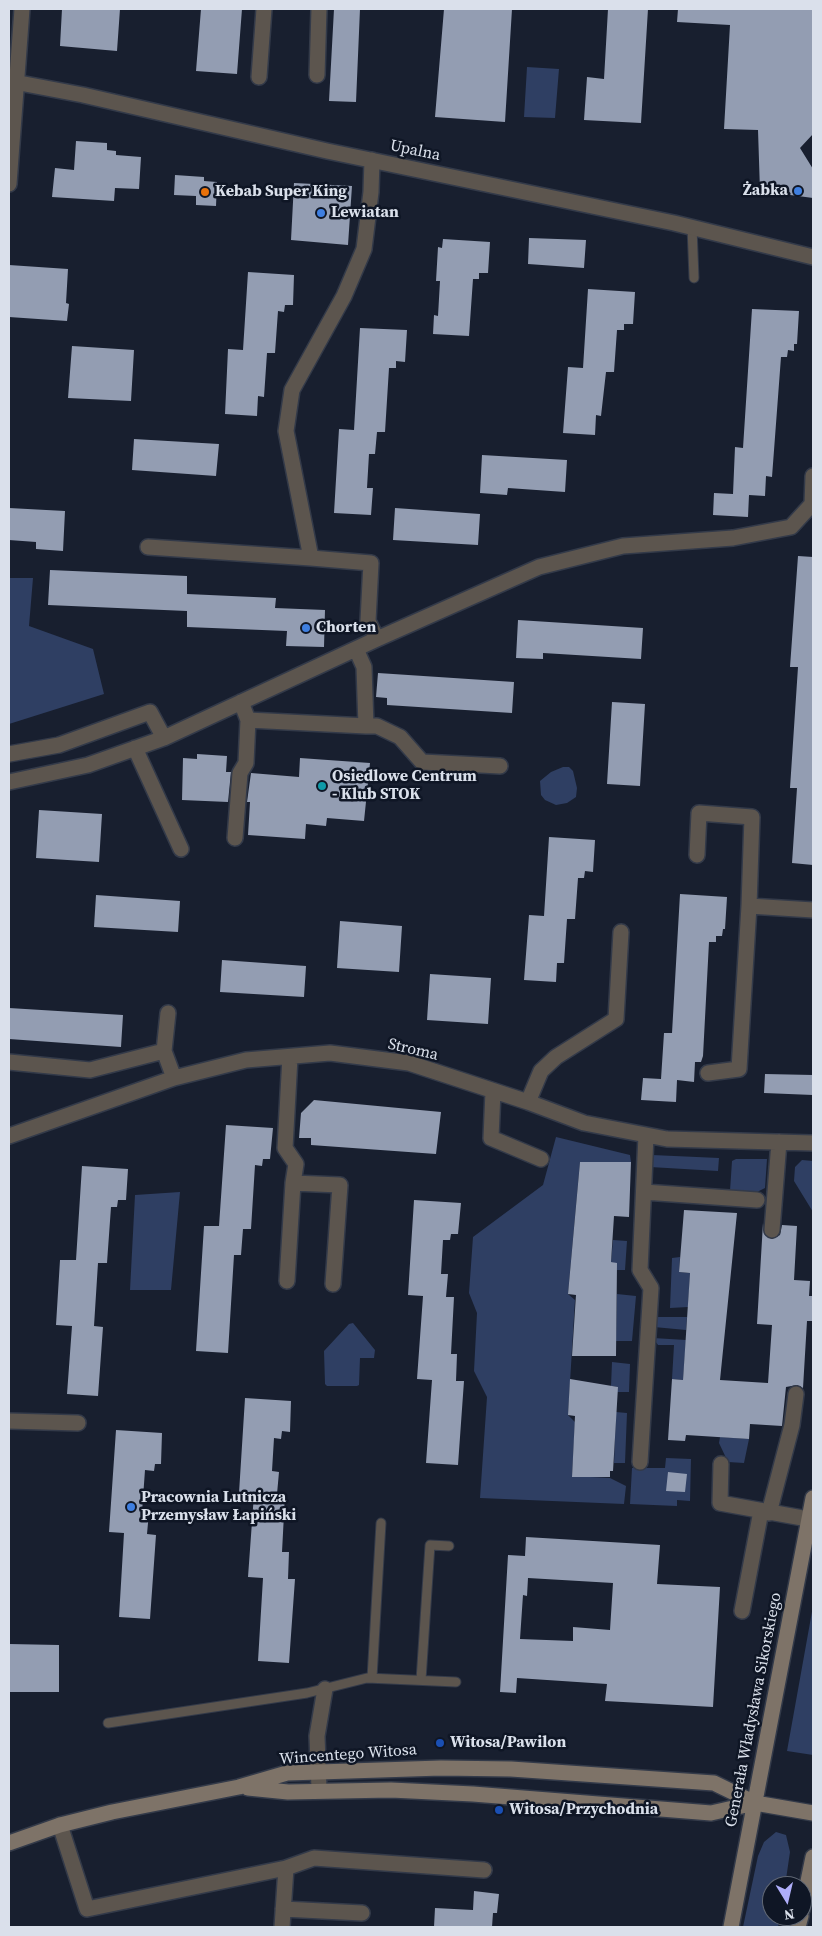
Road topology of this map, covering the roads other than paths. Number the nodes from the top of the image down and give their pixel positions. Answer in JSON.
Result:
{"nodes":[{"id":1,"x":22,"y":9,"type":"edge"},
{"id":2,"x":264,"y":9,"type":"edge"},
{"id":3,"x":319,"y":9,"type":"edge"},
{"id":4,"x":317,"y":75,"type":"dead end"},
{"id":5,"x":258,"y":78,"type":"dead end"},
{"id":6,"x":12,"y":82,"type":"edge"},
{"id":7,"x":372,"y":160,"type":"junction"},
{"id":8,"x":9,"y":184,"type":"edge"},
{"id":9,"x":692,"y":227,"type":"junction"},
{"id":10,"x":813,"y":257,"type":"edge"},
{"id":11,"x":694,"y":278,"type":"dead end"},
{"id":12,"x":813,"y":476,"type":"edge"},
{"id":13,"x":813,"y":504,"type":"edge"},
{"id":14,"x":148,"y":547,"type":"dead end"},
{"id":15,"x":311,"y":558,"type":"junction"},
{"id":16,"x":377,"y":639,"type":"junction"},
{"id":17,"x":356,"y":649,"type":"junction"},
{"id":18,"x":241,"y":702,"type":"junction"},
{"id":19,"x":248,"y":720,"type":"junction"},
{"id":20,"x":366,"y":726,"type":"junction"},
{"id":21,"x":164,"y":738,"type":"junction"},
{"id":22,"x":135,"y":748,"type":"junction"},
{"id":23,"x":9,"y":754,"type":"edge"},
{"id":24,"x":500,"y":766,"type":"dead end"},
{"id":25,"x":9,"y":782,"type":"edge"},
{"id":26,"x":234,"y":838,"type":"dead end"},
{"id":27,"x":181,"y":849,"type":"dead end"},
{"id":28,"x":697,"y":855,"type":"dead end"},
{"id":29,"x":749,"y":906,"type":"junction"},
{"id":30,"x":813,"y":910,"type":"edge"},
{"id":31,"x":621,"y":932,"type":"dead end"},
{"id":32,"x":168,"y":1013,"type":"dead end"},
{"id":33,"x":164,"y":1051,"type":"junction"},
{"id":34,"x":290,"y":1056,"type":"junction"},
{"id":35,"x":9,"y":1062,"type":"edge"},
{"id":36,"x":708,"y":1073,"type":"dead end"},
{"id":37,"x":174,"y":1078,"type":"junction"},
{"id":38,"x":494,"y":1091,"type":"junction"},
{"id":39,"x":528,"y":1102,"type":"junction"},
{"id":40,"x":646,"y":1135,"type":"junction"},
{"id":41,"x":9,"y":1136,"type":"edge"},
{"id":42,"x":779,"y":1142,"type":"junction"},
{"id":43,"x":813,"y":1143,"type":"edge"},
{"id":44,"x":541,"y":1159,"type":"dead end"},
{"id":45,"x":293,"y":1182,"type":"junction"},
{"id":46,"x":644,"y":1192,"type":"junction"},
{"id":47,"x":757,"y":1200,"type":"dead end"},
{"id":48,"x":772,"y":1230,"type":"dead end"},
{"id":49,"x":287,"y":1281,"type":"dead end"},
{"id":50,"x":333,"y":1284,"type":"dead end"},
{"id":51,"x":796,"y":1394,"type":"dead end"},
{"id":52,"x":9,"y":1421,"type":"edge"},
{"id":53,"x":78,"y":1423,"type":"dead end"},
{"id":54,"x":640,"y":1462,"type":"dead end"},
{"id":55,"x":721,"y":1464,"type":"dead end"},
{"id":56,"x":813,"y":1498,"type":"edge"},
{"id":57,"x":765,"y":1512,"type":"junction"},
{"id":58,"x":808,"y":1519,"type":"junction"},
{"id":59,"x":381,"y":1523,"type":"dead end"},
{"id":60,"x":449,"y":1546,"type":"dead end"},
{"id":61,"x":742,"y":1611,"type":"dead end"},
{"id":62,"x":372,"y":1678,"type":"junction"},
{"id":63,"x":420,"y":1680,"type":"junction"},
{"id":64,"x":456,"y":1682,"type":"dead end"},
{"id":65,"x":325,"y":1689,"type":"junction"},
{"id":66,"x":108,"y":1723,"type":"dead end"},
{"id":67,"x":318,"y":1772,"type":"junction"},
{"id":68,"x":239,"y":1787,"type":"junction"},
{"id":69,"x":319,"y":1790,"type":"junction"},
{"id":70,"x":755,"y":1803,"type":"junction"},
{"id":71,"x":813,"y":1813,"type":"edge"},
{"id":72,"x":60,"y":1825,"type":"junction"},
{"id":73,"x":9,"y":1843,"type":"edge"},
{"id":74,"x":813,"y":1856,"type":"edge"},
{"id":75,"x":286,"y":1868,"type":"junction"},
{"id":76,"x":484,"y":1870,"type":"dead end"},
{"id":77,"x":809,"y":1876,"type":"edge"},
{"id":78,"x":283,"y":1909,"type":"junction"},
{"id":79,"x":362,"y":1913,"type":"dead end"},
{"id":80,"x":282,"y":1927,"type":"edge"},
{"id":81,"x":731,"y":1927,"type":"edge"}],
"edges":[{"from":1,"to":6,"type":"street"},
{"from":2,"to":5,"type":"street"},
{"from":3,"to":4,"type":"street"},
{"from":6,"to":7,"type":"street","name":"Upalna"},
{"from":6,"to":8,"type":"street"},
{"from":7,"to":9,"type":"street","name":"Upalna"},
{"from":7,"to":15,"type":"street"},
{"from":9,"to":10,"type":"street","name":"Upalna"},
{"from":9,"to":11,"type":"lane"},
{"from":12,"to":13,"type":"street"},
{"from":13,"to":16,"type":"street"},
{"from":14,"to":15,"type":"street"},
{"from":15,"to":16,"type":"street"},
{"from":16,"to":17,"type":"street"},
{"from":17,"to":18,"type":"street"},
{"from":17,"to":20,"type":"street"},
{"from":18,"to":19,"type":"street"},
{"from":18,"to":21,"type":"street"},
{"from":19,"to":20,"type":"street"},
{"from":19,"to":26,"type":"street"},
{"from":20,"to":24,"type":"street"},
{"from":21,"to":22,"type":"street"},
{"from":21,"to":23,"type":"street"},
{"from":22,"to":25,"type":"street"},
{"from":22,"to":27,"type":"street"},
{"from":28,"to":29,"type":"street"},
{"from":29,"to":30,"type":"street"},
{"from":29,"to":36,"type":"street"},
{"from":31,"to":39,"type":"street"},
{"from":32,"to":33,"type":"street"},
{"from":33,"to":35,"type":"street"},
{"from":33,"to":37,"type":"street"},
{"from":34,"to":37,"type":"street","name":"Stroma"},
{"from":34,"to":38,"type":"street","name":"Stroma"},
{"from":34,"to":45,"type":"street"},
{"from":37,"to":41,"type":"street","name":"Stroma"},
{"from":38,"to":39,"type":"street","name":"Stroma"},
{"from":38,"to":44,"type":"street"},
{"from":39,"to":40,"type":"street","name":"Stroma"},
{"from":40,"to":42,"type":"street","name":"Stroma"},
{"from":40,"to":46,"type":"street"},
{"from":42,"to":43,"type":"street","name":"Stroma"},
{"from":42,"to":48,"type":"street"},
{"from":45,"to":49,"type":"street"},
{"from":45,"to":50,"type":"street"},
{"from":46,"to":47,"type":"street"},
{"from":46,"to":54,"type":"street"},
{"from":51,"to":57,"type":"street"},
{"from":52,"to":53,"type":"street"},
{"from":55,"to":57,"type":"street"},
{"from":56,"to":58,"type":"street","name":"Generała Władysława Sikorskiego"},
{"from":57,"to":58,"type":"street"},
{"from":57,"to":61,"type":"street"},
{"from":58,"to":70,"type":"street","name":"Generała Władysława Sikorskiego"},
{"from":59,"to":62,"type":"lane"},
{"from":60,"to":63,"type":"lane"},
{"from":62,"to":63,"type":"lane"},
{"from":62,"to":65,"type":"lane"},
{"from":63,"to":64,"type":"lane"},
{"from":65,"to":66,"type":"lane"},
{"from":65,"to":67,"type":"street"},
{"from":67,"to":68,"type":"street","name":"Wincentego Witosa"},
{"from":67,"to":69,"type":"street"},
{"from":67,"to":70,"type":"street","name":"Wincentego Witosa"},
{"from":68,"to":69,"type":"street","name":"Wincentego Witosa"},
{"from":68,"to":72,"type":"street","name":"Wincentego Witosa"},
{"from":69,"to":70,"type":"street","name":"Wincentego Witosa"},
{"from":70,"to":71,"type":"street","name":"Wincentego Witosa"},
{"from":70,"to":81,"type":"street","name":"Generała Władysława Sikorskiego"},
{"from":72,"to":73,"type":"street","name":"Wincentego Witosa"},
{"from":72,"to":75,"type":"street"},
{"from":74,"to":77,"type":"street"},
{"from":75,"to":76,"type":"street"},
{"from":75,"to":78,"type":"street"},
{"from":78,"to":79,"type":"street"},
{"from":78,"to":80,"type":"street"}]}
